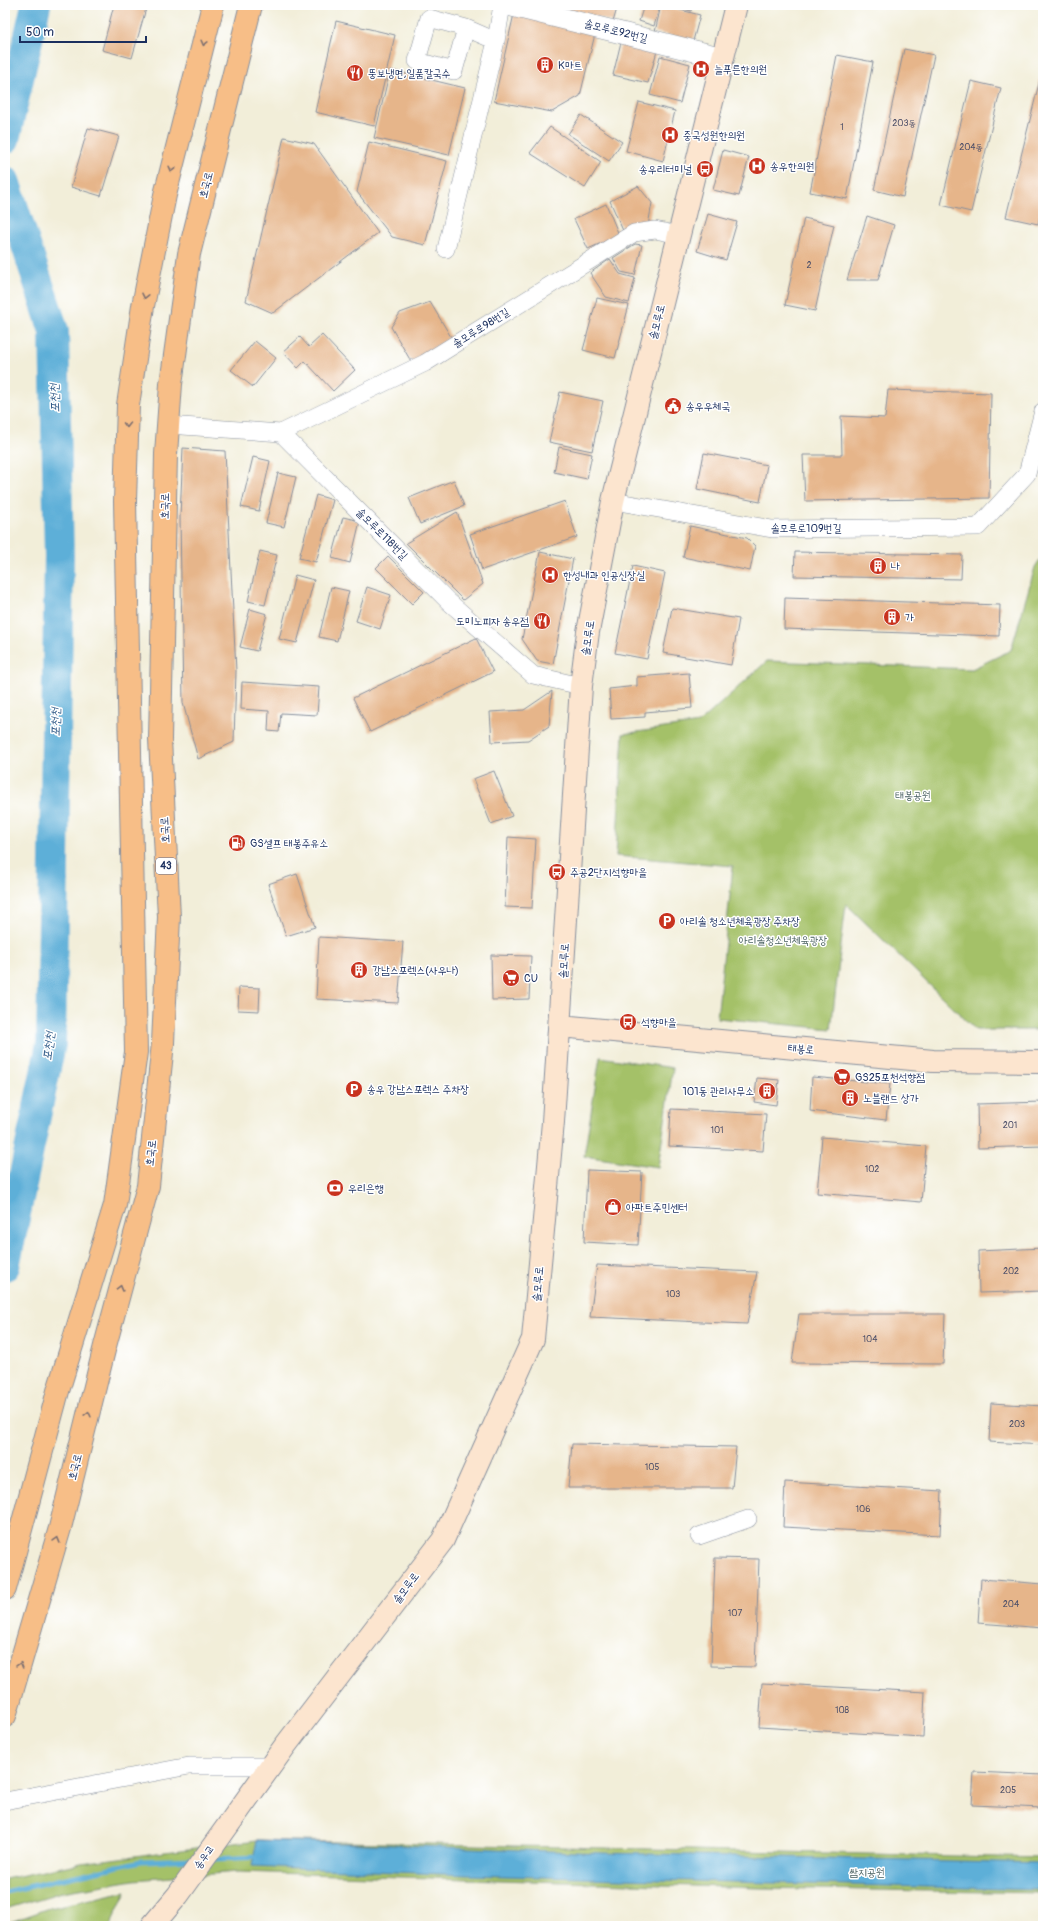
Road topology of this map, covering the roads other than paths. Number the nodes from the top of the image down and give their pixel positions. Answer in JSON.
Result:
{"nodes":[{"id":1,"x":213,"y":5,"type":"edge"},
{"id":2,"x":251,"y":5,"type":"edge"},
{"id":3,"x":502,"y":5,"type":"edge"},
{"id":4,"x":508,"y":5,"type":"edge"},
{"id":5,"x":736,"y":5,"type":"edge"},
{"id":6,"x":466,"y":28,"type":"dead end"},
{"id":7,"x":496,"y":41,"type":"junction"},
{"id":8,"x":723,"y":58,"type":"junction"},
{"id":9,"x":679,"y":235,"type":"junction"},
{"id":10,"x":446,"y":249,"type":"dead end"},
{"id":11,"x":1043,"y":411,"type":"edge"},
{"id":12,"x":168,"y":425,"type":"junction"},
{"id":13,"x":281,"y":433,"type":"junction"},
{"id":14,"x":613,"y":501,"type":"junction"},
{"id":15,"x":580,"y":686,"type":"junction"},
{"id":16,"x":560,"y":1026,"type":"junction"},
{"id":17,"x":1043,"y":1062,"type":"edge"},
{"id":18,"x":748,"y":1519,"type":"dead end"},
{"id":19,"x":699,"y":1536,"type":"dead end"},
{"id":20,"x":5,"y":1589,"type":"edge"},
{"id":21,"x":5,"y":1716,"type":"edge"},
{"id":22,"x":271,"y":1766,"type":"junction"},
{"id":23,"x":5,"y":1801,"type":"edge"},
{"id":24,"x":217,"y":1839,"type":"joint"},
{"id":25,"x":152,"y":1926,"type":"edge"}],
"edges":[{"from":1,"to":20,"type":"main road","one_way":true},
{"from":2,"to":12,"type":"main road","name":"호국로","number":"43"},
{"from":3,"to":7,"type":"street"},
{"from":4,"to":8,"type":"street","name":"솔모루로92번길"},
{"from":5,"to":8,"type":"main road","name":"솔모루로"},
{"from":6,"to":7,"type":"street"},
{"from":7,"to":10,"type":"street"},
{"from":8,"to":9,"type":"main road","name":"솔모루로"},
{"from":9,"to":13,"type":"street","name":"솔모루로98번길"},
{"from":9,"to":14,"type":"main road","name":"솔모루로"},
{"from":11,"to":14,"type":"street","name":"솔모루로109번길"},
{"from":12,"to":13,"type":"street"},
{"from":21,"to":12,"type":"main road","name":"호국로","number":"43","one_way":true},
{"from":13,"to":15,"type":"street","name":"솔모루로118번길"},
{"from":14,"to":15,"type":"main road","name":"솔모루로"},
{"from":15,"to":16,"type":"main road","name":"솔모루로"},
{"from":16,"to":17,"type":"main road","name":"태봉로"},
{"from":16,"to":22,"type":"main road","name":"솔모루로"},
{"from":18,"to":19,"type":"street"},
{"from":22,"to":23,"type":"street"},
{"from":22,"to":24,"type":"main road","name":"솔모루로"},
{"from":24,"to":25,"type":"main road","name":"송우교"}]}
